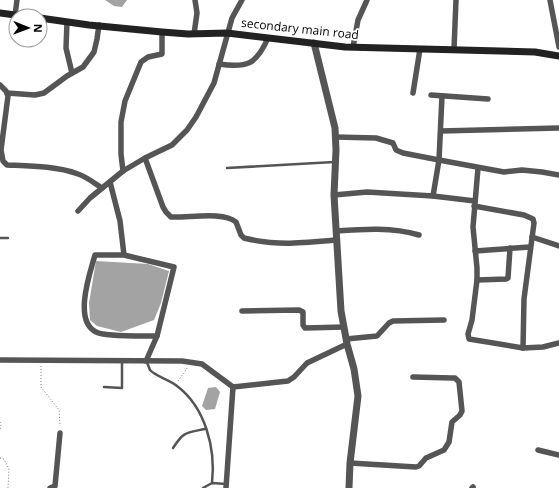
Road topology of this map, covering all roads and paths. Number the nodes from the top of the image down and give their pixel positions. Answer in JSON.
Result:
{"nodes":[{"id":1,"x":195,"y":0,"type":"edge"},
{"id":2,"x":242,"y":0,"type":"edge"},
{"id":3,"x":367,"y":0,"type":"edge"},
{"id":4,"x":456,"y":0,"type":"edge"},
{"id":5,"x":550,"y":0,"type":"edge"},
{"id":6,"x":48,"y":19,"type":"edge"},
{"id":7,"x":67,"y":22,"type":"junction"},
{"id":8,"x":99,"y":25,"type":"junction"},
{"id":9,"x":162,"y":32,"type":"junction"},
{"id":10,"x":227,"y":33,"type":"junction"},
{"id":11,"x":194,"y":34,"type":"junction"},
{"id":12,"x":558,"y":34,"type":"edge"},
{"id":13,"x":268,"y":38,"type":"junction"},
{"id":14,"x":314,"y":43,"type":"junction"},
{"id":15,"x":559,"y":46,"type":"edge"},
{"id":16,"x":353,"y":47,"type":"junction"},
{"id":17,"x":420,"y":49,"type":"junction"},
{"id":18,"x":454,"y":49,"type":"junction"},
{"id":19,"x":559,"y":56,"type":"edge"},
{"id":20,"x":219,"y":64,"type":"junction"},
{"id":21,"x":72,"y":73,"type":"junction"},
{"id":22,"x":0,"y":85,"type":"edge"},
{"id":23,"x":7,"y":93,"type":"junction"},
{"id":24,"x":413,"y":93,"type":"dead end"},
{"id":25,"x":431,"y":95,"type":"dead end"},
{"id":26,"x":442,"y":96,"type":"junction"},
{"id":27,"x":488,"y":99,"type":"dead end"},
{"id":28,"x":559,"y":128,"type":"edge"},
{"id":29,"x":441,"y":131,"type":"junction"},
{"id":30,"x":335,"y":137,"type":"junction"},
{"id":31,"x":145,"y":158,"type":"junction"},
{"id":32,"x":439,"y":160,"type":"junction"},
{"id":33,"x":336,"y":162,"type":"junction"},
{"id":34,"x":7,"y":165,"type":"junction"},
{"id":35,"x":0,"y":166,"type":"edge"},
{"id":36,"x":227,"y":168,"type":"dead end"},
{"id":37,"x":478,"y":168,"type":"junction"},
{"id":38,"x":123,"y":171,"type":"junction"},
{"id":39,"x":559,"y":175,"type":"edge"},
{"id":40,"x":110,"y":182,"type":"junction"},
{"id":41,"x":102,"y":188,"type":"junction"},
{"id":42,"x":334,"y":195,"type":"junction"},
{"id":43,"x":433,"y":196,"type":"junction"},
{"id":44,"x":474,"y":204,"type":"junction"},
{"id":45,"x":78,"y":211,"type":"dead end"},
{"id":46,"x":336,"y":231,"type":"junction"},
{"id":47,"x":420,"y":235,"type":"dead end"},
{"id":48,"x":532,"y":237,"type":"junction"},
{"id":49,"x":0,"y":238,"type":"edge"},
{"id":50,"x":8,"y":238,"type":"dead end"},
{"id":51,"x":336,"y":240,"type":"junction"},
{"id":52,"x":530,"y":246,"type":"junction"},
{"id":53,"x":559,"y":246,"type":"edge"},
{"id":54,"x":510,"y":248,"type":"junction"},
{"id":55,"x":475,"y":251,"type":"junction"},
{"id":56,"x":124,"y":255,"type":"junction"},
{"id":57,"x":477,"y":280,"type":"junction"},
{"id":58,"x":242,"y":312,"type":"dead end"},
{"id":59,"x":444,"y":320,"type":"dead end"},
{"id":60,"x":344,"y":327,"type":"junction"},
{"id":61,"x":157,"y":336,"type":"junction"},
{"id":62,"x":346,"y":341,"type":"junction"},
{"id":63,"x":559,"y":343,"type":"edge"},
{"id":64,"x":523,"y":348,"type":"junction"},
{"id":65,"x":41,"y":359,"type":"junction"},
{"id":66,"x":0,"y":360,"type":"edge"},
{"id":67,"x":122,"y":361,"type":"junction"},
{"id":68,"x":146,"y":361,"type":"junction"},
{"id":69,"x":193,"y":362,"type":"junction"},
{"id":70,"x":413,"y":377,"type":"dead end"},
{"id":71,"x":175,"y":384,"type":"junction"},
{"id":72,"x":104,"y":387,"type":"dead end"},
{"id":73,"x":233,"y":387,"type":"junction"},
{"id":74,"x":0,"y":422,"type":"edge"},
{"id":75,"x":206,"y":429,"type":"junction"},
{"id":76,"x":0,"y":431,"type":"edge"},
{"id":77,"x":60,"y":433,"type":"joint"},
{"id":78,"x":173,"y":448,"type":"dead end"},
{"id":79,"x":538,"y":450,"type":"dead end"},
{"id":80,"x":559,"y":455,"type":"edge"},
{"id":81,"x":0,"y":458,"type":"edge"},
{"id":82,"x":350,"y":463,"type":"junction"},
{"id":83,"x":212,"y":483,"type":"junction"},
{"id":84,"x":226,"y":486,"type":"edge"},
{"id":85,"x":8,"y":488,"type":"edge"},
{"id":86,"x":50,"y":488,"type":"edge"},
{"id":87,"x":203,"y":488,"type":"edge"},
{"id":88,"x":349,"y":488,"type":"edge"}],
"edges":[{"from":1,"to":11,"type":"street"},
{"from":2,"to":10,"type":"street"},
{"from":3,"to":16,"type":"street"},
{"from":4,"to":18,"type":"street"},
{"from":5,"to":12,"type":"street"},
{"from":6,"to":7,"type":"main road","name":"secondary main road"},
{"from":7,"to":8,"type":"main road","name":"secondary main road"},
{"from":7,"to":21,"type":"street"},
{"from":8,"to":9,"type":"main road","name":"secondary main road"},
{"from":8,"to":21,"type":"street"},
{"from":9,"to":11,"type":"main road","name":"secondary main road"},
{"from":9,"to":38,"type":"street"},
{"from":10,"to":11,"type":"main road","name":"secondary main road"},
{"from":10,"to":13,"type":"main road","name":"secondary main road"},
{"from":10,"to":20,"type":"street"},
{"from":12,"to":15,"type":"street"},
{"from":13,"to":14,"type":"main road","name":"secondary main road"},
{"from":13,"to":20,"type":"street"},
{"from":14,"to":16,"type":"main road","name":"secondary main road"},
{"from":14,"to":30,"type":"street"},
{"from":16,"to":17,"type":"main road","name":"secondary main road"},
{"from":17,"to":18,"type":"main road","name":"secondary main road"},
{"from":17,"to":24,"type":"street"},
{"from":18,"to":19,"type":"main road","name":"secondary main road"},
{"from":20,"to":31,"type":"street"},
{"from":21,"to":23,"type":"street"},
{"from":22,"to":23,"type":"street"},
{"from":23,"to":34,"type":"street"},
{"from":25,"to":26,"type":"street"},
{"from":26,"to":27,"type":"street"},
{"from":26,"to":29,"type":"street"},
{"from":28,"to":29,"type":"street"},
{"from":29,"to":32,"type":"street"},
{"from":30,"to":32,"type":"street"},
{"from":30,"to":33,"type":"street"},
{"from":31,"to":38,"type":"street"},
{"from":31,"to":51,"type":"street"},
{"from":32,"to":37,"type":"street"},
{"from":32,"to":43,"type":"street"},
{"from":33,"to":36,"type":"lane"},
{"from":33,"to":42,"type":"street"},
{"from":34,"to":35,"type":"street"},
{"from":34,"to":41,"type":"street"},
{"from":37,"to":39,"type":"street"},
{"from":37,"to":44,"type":"street"},
{"from":38,"to":40,"type":"street"},
{"from":40,"to":41,"type":"street"},
{"from":40,"to":56,"type":"street"},
{"from":41,"to":45,"type":"street"},
{"from":42,"to":43,"type":"street"},
{"from":42,"to":46,"type":"street"},
{"from":43,"to":44,"type":"street"},
{"from":44,"to":48,"type":"street"},
{"from":44,"to":55,"type":"street"},
{"from":46,"to":47,"type":"street"},
{"from":46,"to":51,"type":"street"},
{"from":48,"to":52,"type":"street"},
{"from":48,"to":53,"type":"street"},
{"from":49,"to":50,"type":"lane"},
{"from":51,"to":60,"type":"street"},
{"from":52,"to":54,"type":"street"},
{"from":52,"to":64,"type":"street"},
{"from":54,"to":55,"type":"street"},
{"from":54,"to":57,"type":"street"},
{"from":55,"to":57,"type":"street"},
{"from":56,"to":61,"type":"street"},
{"from":56,"to":61,"type":"street"},
{"from":57,"to":64,"type":"street"},
{"from":58,"to":60,"type":"street"},
{"from":59,"to":62,"type":"street"},
{"from":60,"to":62,"type":"street"},
{"from":61,"to":68,"type":"street"},
{"from":62,"to":73,"type":"street"},
{"from":62,"to":82,"type":"street"},
{"from":63,"to":64,"type":"street"},
{"from":65,"to":66,"type":"street"},
{"from":65,"to":67,"type":"street"},
{"from":65,"to":77,"type":"path"},
{"from":67,"to":68,"type":"street"},
{"from":67,"to":72,"type":"lane"},
{"from":68,"to":69,"type":"street"},
{"from":68,"to":71,"type":"lane"},
{"from":69,"to":71,"type":"path"},
{"from":69,"to":73,"type":"street"},
{"from":70,"to":82,"type":"street"},
{"from":71,"to":75,"type":"lane"},
{"from":73,"to":84,"type":"street"},
{"from":74,"to":76,"type":"path"},
{"from":75,"to":78,"type":"lane"},
{"from":75,"to":83,"type":"lane"},
{"from":77,"to":86,"type":"street"},
{"from":79,"to":80,"type":"street"},
{"from":81,"to":85,"type":"path"},
{"from":82,"to":88,"type":"street"},
{"from":83,"to":84,"type":"lane"},
{"from":83,"to":87,"type":"lane"}]}
